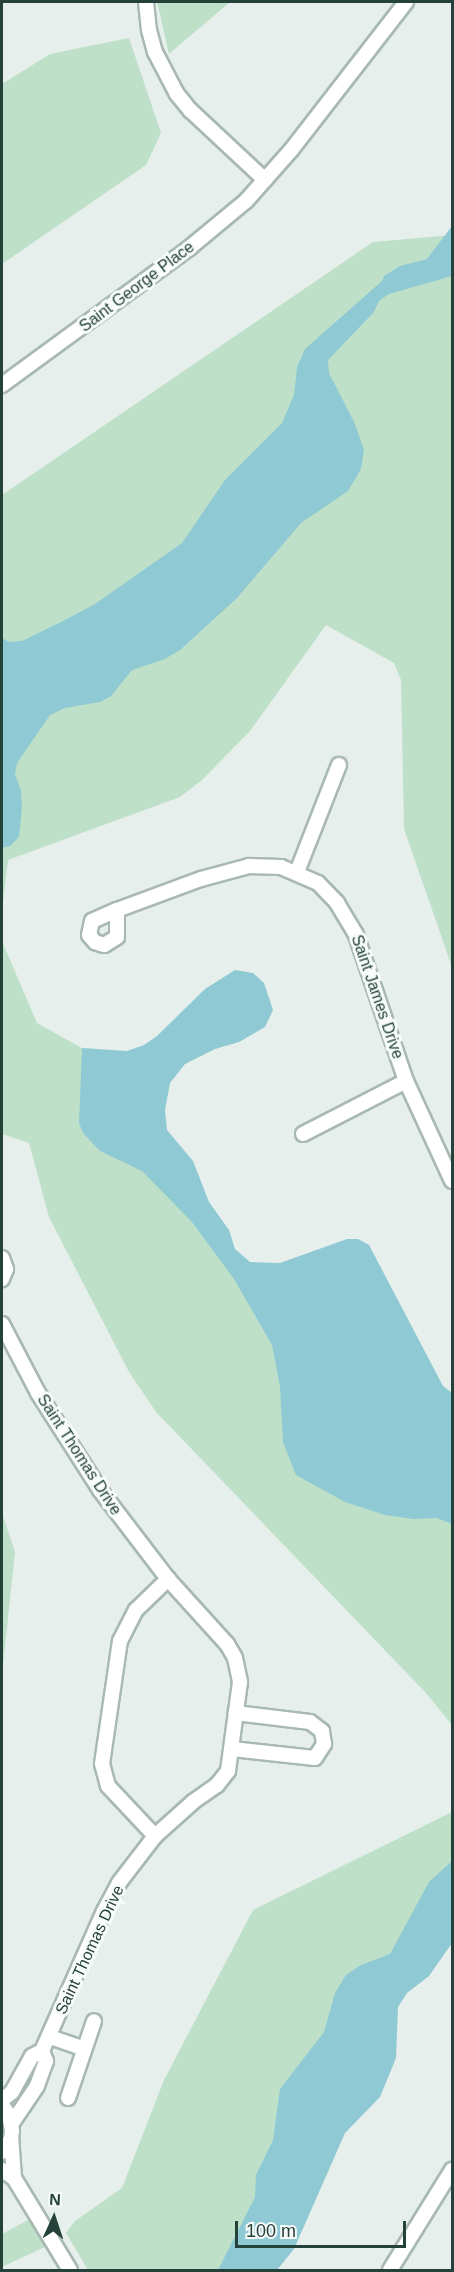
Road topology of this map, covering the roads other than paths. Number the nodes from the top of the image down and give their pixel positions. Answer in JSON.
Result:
{"nodes":[{"id":1,"x":146,"y":2,"type":"edge"},
{"id":2,"x":406,"y":2,"type":"edge"},
{"id":3,"x":265,"y":180,"type":"junction"},
{"id":4,"x":2,"y":385,"type":"edge"},
{"id":5,"x":339,"y":765,"type":"dead end"},
{"id":6,"x":297,"y":872,"type":"junction"},
{"id":7,"x":117,"y":910,"type":"dead end"},
{"id":8,"x":406,"y":1080,"type":"junction"},
{"id":9,"x":303,"y":1134,"type":"dead end"},
{"id":10,"x":453,"y":1181,"type":"edge"},
{"id":11,"x":2,"y":1258,"type":"edge"},
{"id":12,"x":2,"y":1279,"type":"edge"},
{"id":13,"x":2,"y":1324,"type":"edge"},
{"id":14,"x":168,"y":1579,"type":"junction"},
{"id":15,"x":236,"y":1713,"type":"junction"},
{"id":16,"x":232,"y":1749,"type":"junction"},
{"id":17,"x":155,"y":1836,"type":"junction"},
{"id":18,"x":94,"y":2022,"type":"dead end"},
{"id":19,"x":50,"y":2037,"type":"junction"},
{"id":20,"x":84,"y":2049,"type":"junction"},
{"id":21,"x":42,"y":2051,"type":"junction"},
{"id":22,"x":27,"y":2067,"type":"junction"},
{"id":23,"x":42,"y":2073,"type":"junction"},
{"id":24,"x":68,"y":2098,"type":"dead end"},
{"id":25,"x":2,"y":2100,"type":"edge"},
{"id":26,"x":2,"y":2105,"type":"edge"},
{"id":27,"x":12,"y":2123,"type":"junction"},
{"id":28,"x":11,"y":2139,"type":"junction"},
{"id":29,"x":2,"y":2152,"type":"edge"},
{"id":30,"x":2,"y":2170,"type":"edge"},
{"id":31,"x":453,"y":2170,"type":"edge"},
{"id":32,"x":14,"y":2178,"type":"junction"},
{"id":33,"x":70,"y":2271,"type":"edge"},
{"id":34,"x":390,"y":2271,"type":"edge"}],
"edges":[{"from":1,"to":3,"type":"street"},
{"from":2,"to":3,"type":"street","name":"Saint George Place"},
{"from":3,"to":4,"type":"street","name":"Saint George Place"},
{"from":5,"to":6,"type":"street"},
{"from":6,"to":7,"type":"street","name":"Saint James Drive"},
{"from":6,"to":8,"type":"street","name":"Saint James Drive"},
{"from":8,"to":9,"type":"street"},
{"from":8,"to":10,"type":"street","name":"Saint James Drive"},
{"from":11,"to":12,"type":"street"},
{"from":13,"to":14,"type":"street","name":"Saint Thomas Drive"},
{"from":14,"to":15,"type":"street","name":"Saint Thomas Drive"},
{"from":14,"to":17,"type":"street"},
{"from":15,"to":16,"type":"street","name":"Saint Thomas Drive"},
{"from":15,"to":16,"type":"street"},
{"from":16,"to":17,"type":"street","name":"Saint Thomas Drive"},
{"from":17,"to":19,"type":"street","name":"Saint Thomas Drive"},
{"from":18,"to":20,"type":"street","name":"Saint Thomas Drive"},
{"from":19,"to":20,"type":"street","name":"Saint Thomas Drive"},
{"from":19,"to":21,"type":"street","name":"Saint Thomas Drive"},
{"from":20,"to":24,"type":"street","name":"Saint Thomas Drive"},
{"from":21,"to":22,"type":"street","name":"Saint Thomas Drive"},
{"from":21,"to":23,"type":"street","name":"Saint Thomas Drive"},
{"from":22,"to":23,"type":"street"},
{"from":22,"to":25,"type":"street","name":"Saint Thomas Drive"},
{"from":23,"to":27,"type":"street","name":"Saint Thomas Drive"},
{"from":26,"to":27,"type":"street"},
{"from":27,"to":28,"type":"street"},
{"from":28,"to":29,"type":"street"},
{"from":28,"to":32,"type":"street"},
{"from":30,"to":32,"type":"street"},
{"from":31,"to":34,"type":"street"},
{"from":32,"to":33,"type":"street"}]}
